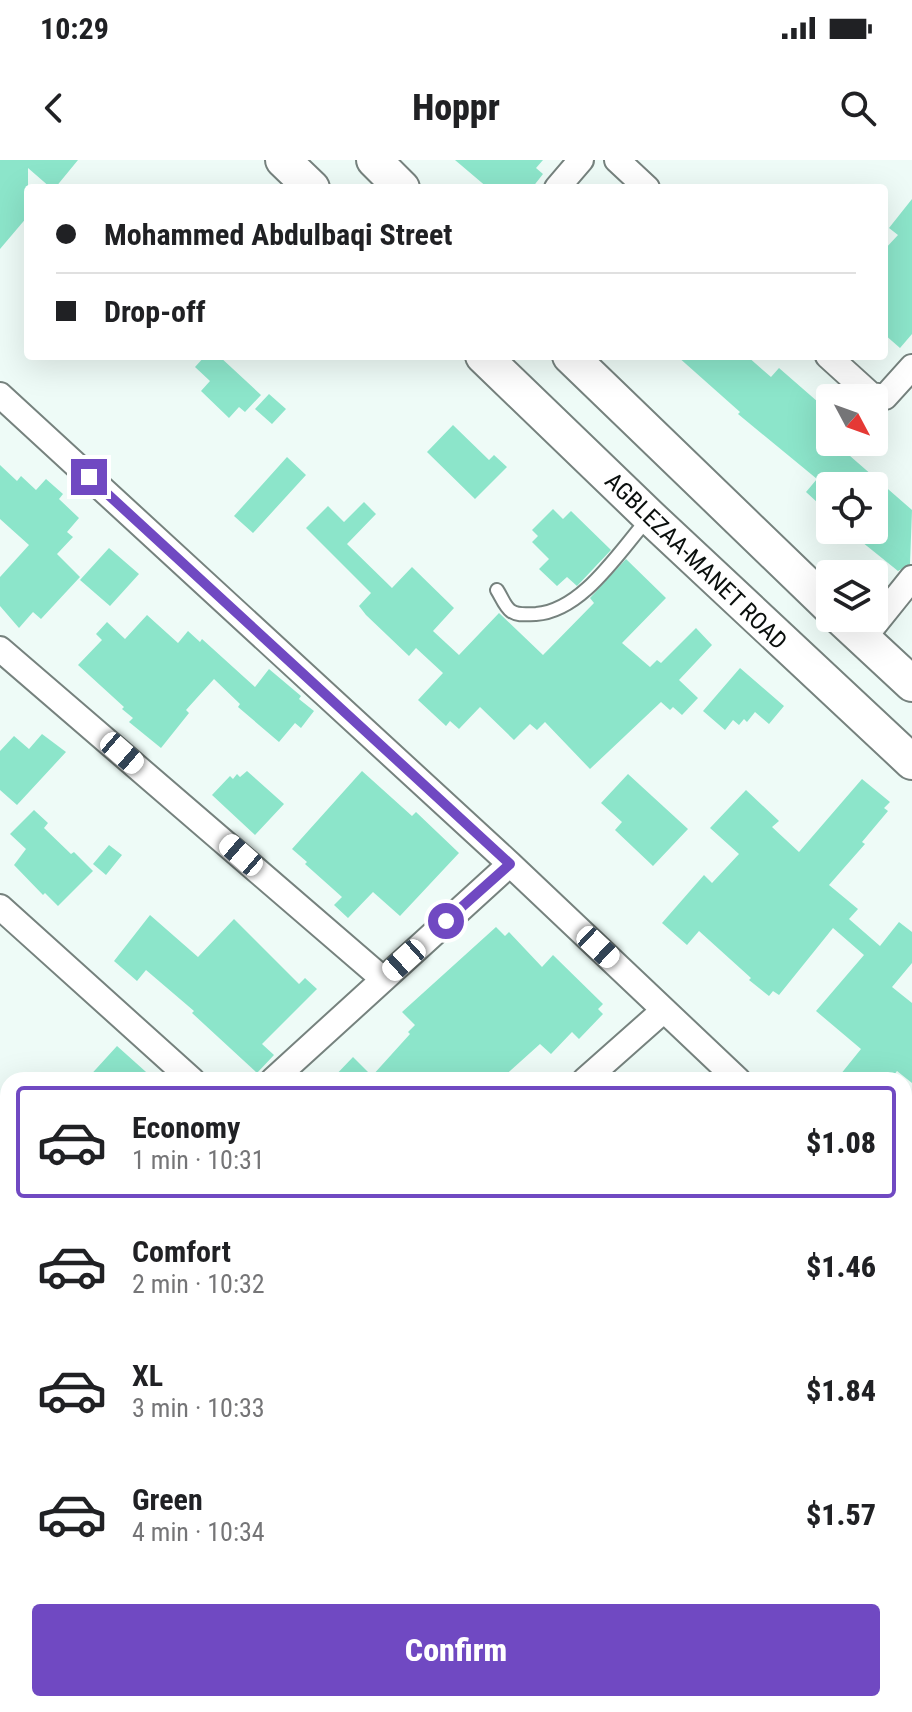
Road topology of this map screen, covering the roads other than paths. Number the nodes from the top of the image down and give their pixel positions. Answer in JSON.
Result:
{"nodes":[{"id":1,"x":283,"y":160,"type":"edge"},
{"id":2,"x":374,"y":160,"type":"edge"},
{"id":3,"x":581,"y":160,"type":"edge"},
{"id":4,"x":617,"y":160,"type":"edge"},
{"id":5,"x":308,"y":184,"type":"edge"},
{"id":6,"x":398,"y":184,"type":"edge"},
{"id":7,"x":560,"y":184,"type":"edge"},
{"id":8,"x":643,"y":184,"type":"edge"},
{"id":9,"x":487,"y":360,"type":"edge"},
{"id":10,"x":574,"y":360,"type":"edge"},
{"id":11,"x":832,"y":360,"type":"edge"},
{"id":12,"x":912,"y":367,"type":"edge"},
{"id":13,"x":0,"y":395,"type":"edge"},
{"id":14,"x":650,"y":517,"type":"junction"},
{"id":15,"x":912,"y":578,"type":"edge"},
{"id":16,"x":497,"y":590,"type":"dead end"},
{"id":17,"x":816,"y":593,"type":"edge"},
{"id":18,"x":888,"y":598,"type":"edge"},
{"id":19,"x":856,"y":632,"type":"edge"},
{"id":20,"x":0,"y":649,"type":"edge"},
{"id":21,"x":912,"y":684,"type":"edge"},
{"id":22,"x":912,"y":762,"type":"edge"},
{"id":23,"x":510,"y":864,"type":"junction"},
{"id":24,"x":0,"y":907,"type":"edge"},
{"id":25,"x":383,"y":979,"type":"junction"},
{"id":26,"x":664,"y":1010,"type":"junction"},
{"id":27,"x":183,"y":1072,"type":"edge"},
{"id":28,"x":282,"y":1072,"type":"edge"},
{"id":29,"x":594,"y":1072,"type":"edge"},
{"id":30,"x":730,"y":1072,"type":"edge"}],
"edges":[{"from":1,"to":5,"type":"main road"},
{"from":2,"to":6,"type":"main road"},
{"from":3,"to":7,"type":"street"},
{"from":4,"to":8,"type":"street"},
{"from":9,"to":14,"type":"main road","name":"AGBLEZAA-MANET ROAD"},
{"from":10,"to":17,"type":"main road"},
{"from":11,"to":12,"type":"street"},
{"from":13,"to":23,"type":"street"},
{"from":14,"to":16,"type":"lane"},
{"from":14,"to":22,"type":"main road","name":"AGBLEZAA-MANET ROAD"},
{"from":15,"to":18,"type":"street"},
{"from":19,"to":21,"type":"main road"},
{"from":20,"to":25,"type":"street"},
{"from":23,"to":25,"type":"street"},
{"from":23,"to":26,"type":"street"},
{"from":24,"to":27,"type":"street"},
{"from":25,"to":28,"type":"street"},
{"from":26,"to":29,"type":"street"},
{"from":26,"to":30,"type":"street"}]}
